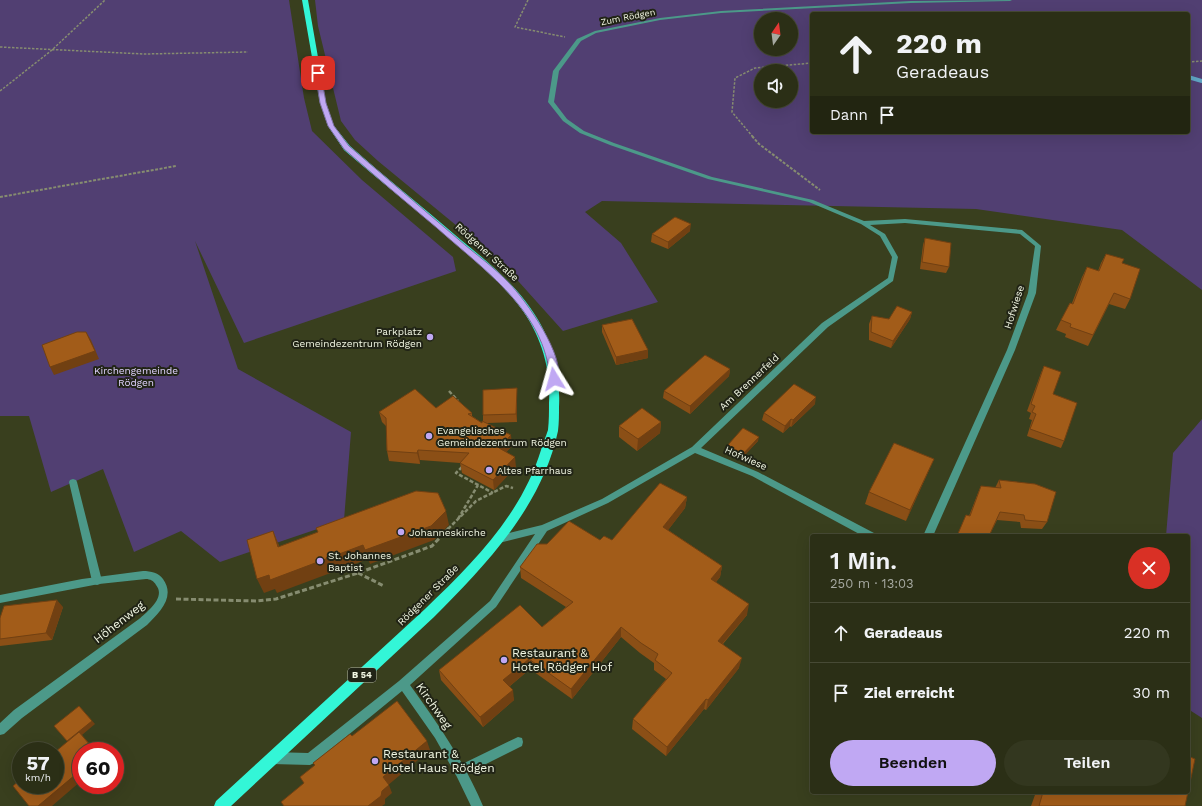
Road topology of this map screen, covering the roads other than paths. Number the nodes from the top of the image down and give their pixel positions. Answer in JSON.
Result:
{"nodes":[{"id":1,"x":305,"y":0,"type":"edge"},
{"id":2,"x":1010,"y":0,"type":"edge"},
{"id":3,"x":811,"y":200,"type":"joint"},
{"id":4,"x":863,"y":223,"type":"junction"},
{"id":5,"x":695,"y":448,"type":"junction"},
{"id":6,"x":72,"y":482,"type":"dead end"},
{"id":7,"x":544,"y":528,"type":"junction"},
{"id":8,"x":868,"y":534,"type":"edge"},
{"id":9,"x":929,"y":534,"type":"edge"},
{"id":10,"x":499,"y":539,"type":"junction"},
{"id":11,"x":96,"y":581,"type":"junction"},
{"id":12,"x":0,"y":599,"type":"edge"},
{"id":13,"x":403,"y":684,"type":"junction"},
{"id":14,"x":0,"y":730,"type":"edge"},
{"id":15,"x":518,"y":742,"type":"dead end"},
{"id":16,"x":272,"y":758,"type":"junction"},
{"id":17,"x":460,"y":771,"type":"junction"},
{"id":18,"x":221,"y":806,"type":"edge"},
{"id":19,"x":477,"y":806,"type":"edge"}],
"edges":[{"from":1,"to":10,"type":"main road","name":"Rödgener Straße","number":"B 54"},
{"from":2,"to":3,"type":"street","name":"Zum Rödgen"},
{"from":3,"to":4,"type":"street","name":"Am Brennerfeld"},
{"from":4,"to":5,"type":"street","name":"Am Brennerfeld"},
{"from":4,"to":9,"type":"street","name":"Hofwiese"},
{"from":5,"to":7,"type":"street","name":"Am Brennerfeld"},
{"from":5,"to":8,"type":"street","name":"Hofwiese"},
{"from":6,"to":11,"type":"street"},
{"from":7,"to":10,"type":"street","name":"Am Brennerfeld"},
{"from":7,"to":13,"type":"street"},
{"from":10,"to":16,"type":"main road","name":"Rödgener Straße","number":"B 54"},
{"from":11,"to":12,"type":"street"},
{"from":11,"to":14,"type":"street","name":"Höhenweg"},
{"from":13,"to":16,"type":"street"},
{"from":13,"to":17,"type":"street","name":"Kirchweg"},
{"from":15,"to":17,"type":"street"},
{"from":16,"to":18,"type":"main road","name":"Rödgener Straße","number":"B 54"},
{"from":17,"to":19,"type":"street","name":"Kirchweg"}]}
